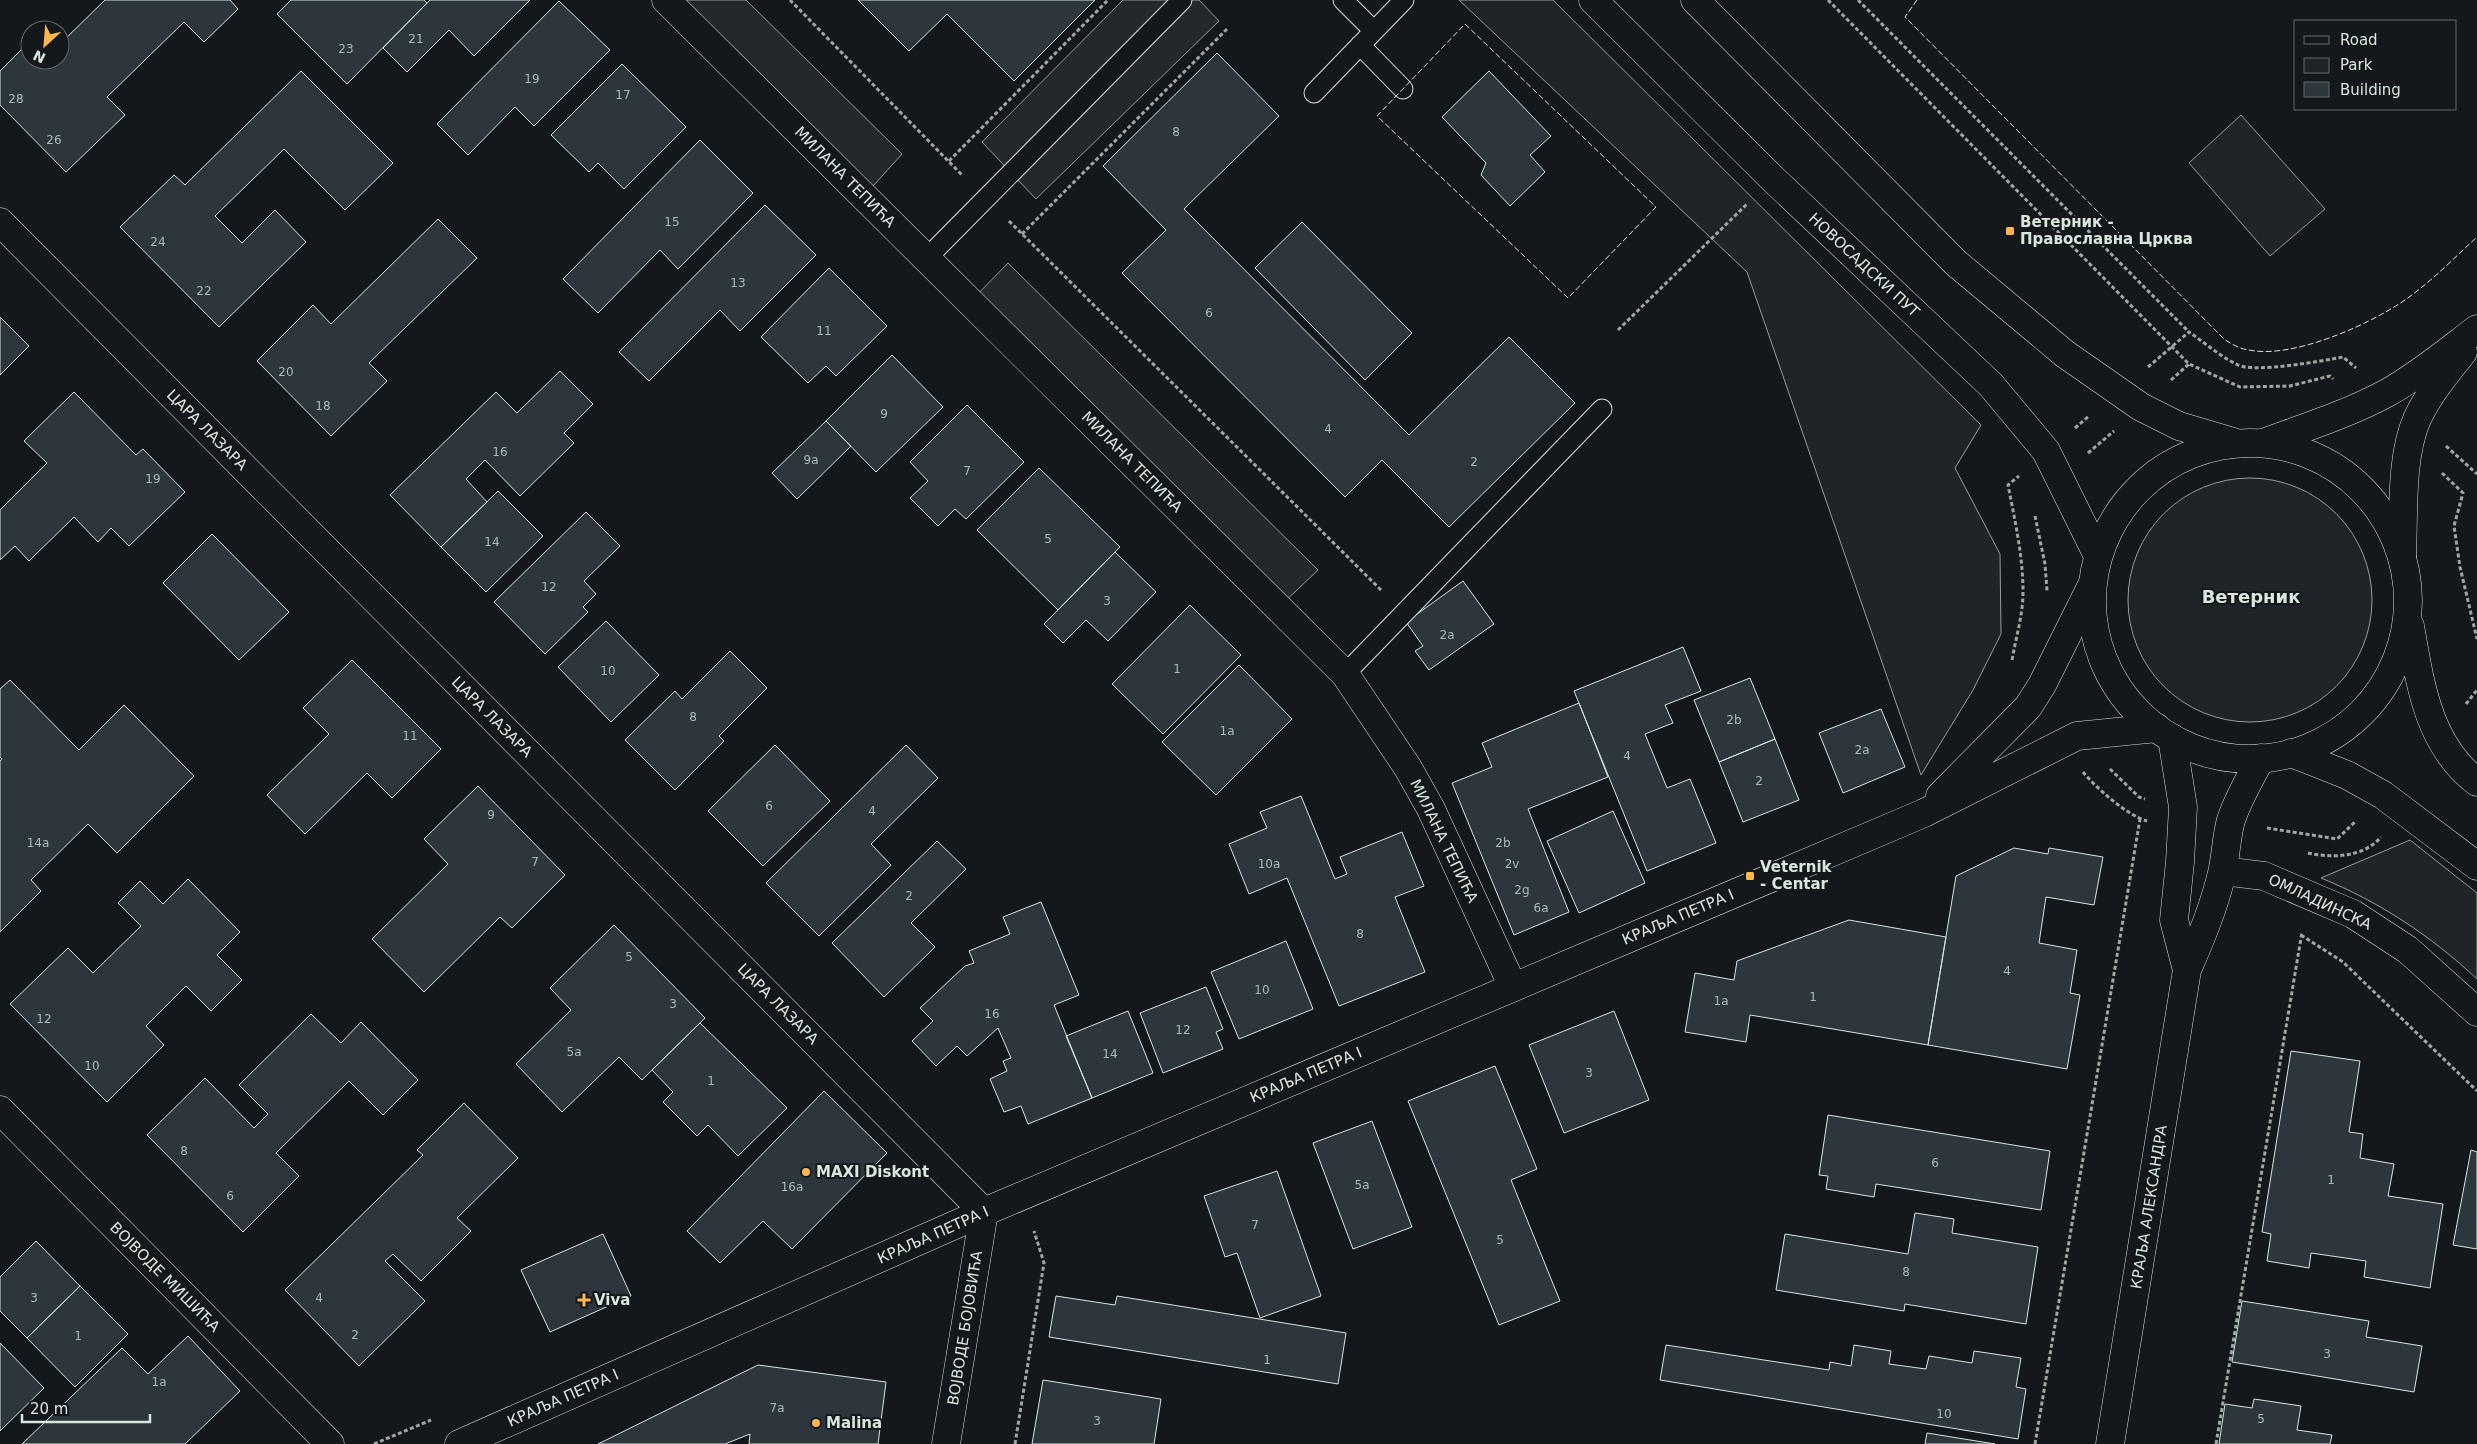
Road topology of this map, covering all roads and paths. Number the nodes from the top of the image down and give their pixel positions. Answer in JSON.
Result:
{"nodes":[{"id":1,"x":666,"y":0,"type":"edge"},
{"id":2,"x":790,"y":0,"type":"edge"},
{"id":3,"x":1108,"y":0,"type":"edge"},
{"id":4,"x":1182,"y":0,"type":"edge"},
{"id":5,"x":1343,"y":0,"type":"edge"},
{"id":6,"x":1404,"y":0,"type":"edge"},
{"id":7,"x":1593,"y":0,"type":"edge"},
{"id":8,"x":1695,"y":0,"type":"edge"},
{"id":9,"x":1828,"y":0,"type":"edge"},
{"id":10,"x":1858,"y":0,"type":"edge"},
{"id":11,"x":1227,"y":29,"type":"dead end"},
{"id":12,"x":1374,"y":31,"type":"junction"},
{"id":13,"x":1360,"y":45,"type":"junction"},
{"id":14,"x":1403,"y":89,"type":"dead end"},
{"id":15,"x":1314,"y":93,"type":"dead end"},
{"id":16,"x":949,"y":161,"type":"junction"},
{"id":17,"x":1773,"y":179,"type":"junction"},
{"id":18,"x":986,"y":199,"type":"junction"},
{"id":19,"x":0,"y":222,"type":"edge"},
{"id":20,"x":1022,"y":234,"type":"junction"},
{"id":21,"x":927,"y":258,"type":"junction"},
{"id":22,"x":2477,"y":329,"type":"edge"},
{"id":23,"x":1618,"y":330,"type":"dead end"},
{"id":24,"x":2189,"y":332,"type":"junction"},
{"id":25,"x":2477,"y":334,"type":"edge"},
{"id":26,"x":2172,"y":347,"type":"junction"},
{"id":27,"x":2118,"y":392,"type":"junction"},
{"id":28,"x":2386,"y":393,"type":"junction"},
{"id":29,"x":2141,"y":407,"type":"junction"},
{"id":30,"x":1602,"y":409,"type":"dead end"},
{"id":31,"x":2417,"y":419,"type":"junction"},
{"id":32,"x":2235,"y":443,"type":"junction"},
{"id":33,"x":2263,"y":443,"type":"junction"},
{"id":34,"x":2046,"y":451,"type":"junction"},
{"id":35,"x":2477,"y":474,"type":"edge"},
{"id":36,"x":2060,"y":477,"type":"junction"},
{"id":37,"x":2098,"y":556,"type":"junction"},
{"id":38,"x":2402,"y":558,"type":"junction"},
{"id":39,"x":2092,"y":585,"type":"junction"},
{"id":40,"x":2047,"y":597,"type":"dead end"},
{"id":41,"x":2408,"y":612,"type":"junction"},
{"id":42,"x":1404,"y":613,"type":"junction"},
{"id":43,"x":1345,"y":674,"type":"junction"},
{"id":44,"x":2477,"y":690,"type":"edge"},
{"id":45,"x":2028,"y":707,"type":"junction"},
{"id":46,"x":2164,"y":733,"type":"junction"},
{"id":47,"x":2438,"y":738,"type":"junction"},
{"id":48,"x":2068,"y":740,"type":"junction"},
{"id":49,"x":2291,"y":754,"type":"junction"},
{"id":50,"x":2261,"y":758,"type":"junction"},
{"id":51,"x":2473,"y":779,"type":"edge"},
{"id":52,"x":2394,"y":802,"type":"junction"},
{"id":53,"x":1924,"y":813,"type":"junction"},
{"id":54,"x":2182,"y":818,"type":"junction"},
{"id":55,"x":2140,"y":819,"type":"junction"},
{"id":56,"x":2232,"y":819,"type":"junction"},
{"id":57,"x":2305,"y":852,"type":"dead end"},
{"id":58,"x":2314,"y":854,"type":"junction"},
{"id":59,"x":2477,"y":866,"type":"edge"},
{"id":60,"x":2223,"y":871,"type":"junction"},
{"id":61,"x":2307,"y":895,"type":"junction"},
{"id":62,"x":2301,"y":936,"type":"junction"},
{"id":63,"x":2187,"y":970,"type":"junction"},
{"id":64,"x":1513,"y":987,"type":"junction"},
{"id":65,"x":2477,"y":1012,"type":"edge"},
{"id":66,"x":2477,"y":1091,"type":"edge"},
{"id":67,"x":0,"y":1110,"type":"edge"},
{"id":68,"x":1024,"y":1196,"type":"junction"},
{"id":69,"x":984,"y":1212,"type":"junction"},
{"id":70,"x":330,"y":1444,"type":"edge"},
{"id":71,"x":459,"y":1444,"type":"edge"},
{"id":72,"x":946,"y":1444,"type":"edge"},
{"id":73,"x":1015,"y":1444,"type":"edge"},
{"id":74,"x":2035,"y":1444,"type":"edge"},
{"id":75,"x":2110,"y":1444,"type":"edge"},
{"id":76,"x":2216,"y":1444,"type":"edge"}],
"edges":[{"from":1,"to":21,"type":"street","name":"МИЛАНА ТЕПИЋА"},
{"from":2,"to":16,"type":"path"},
{"from":3,"to":16,"type":"path"},
{"from":4,"to":18,"type":"lane"},
{"from":5,"to":12,"type":"lane"},
{"from":6,"to":12,"type":"lane"},
{"from":7,"to":17,"type":"street","name":"НОВОСАДСКИ ПУТ"},
{"from":8,"to":27,"type":"street"},
{"from":9,"to":26,"type":"path"},
{"from":10,"to":24,"type":"path"},
{"from":11,"to":20,"type":"path"},
{"from":12,"to":13,"type":"lane"},
{"from":13,"to":14,"type":"lane"},
{"from":13,"to":15,"type":"lane"},
{"from":16,"to":18,"type":"path"},
{"from":17,"to":23,"type":"path"},
{"from":17,"to":34,"type":"street","name":"НОВОСАДСКИ ПУТ"},
{"from":18,"to":20,"type":"path"},
{"from":18,"to":21,"type":"lane"},
{"from":19,"to":69,"type":"street","name":"ЦАРА ЛАЗАРА"},
{"from":20,"to":42,"type":"path"},
{"from":21,"to":43,"type":"street","name":"МИЛАНА ТЕПИЋА"},
{"from":22,"to":28,"type":"street"},
{"from":24,"to":26,"type":"path"},
{"from":24,"to":28,"type":"path"},
{"from":25,"to":31,"type":"street"},
{"from":26,"to":27,"type":"path"},
{"from":26,"to":29,"type":"path"},
{"from":27,"to":29,"type":"street"},
{"from":27,"to":34,"type":"path"},
{"from":28,"to":33,"type":"street"},
{"from":29,"to":32,"type":"street"},
{"from":29,"to":36,"type":"path"},
{"from":30,"to":42,"type":"lane"},
{"from":31,"to":35,"type":"path"},
{"from":31,"to":38,"type":"street"},
{"from":32,"to":33,"type":"street"},
{"from":32,"to":37,"type":"street"},
{"from":33,"to":38,"type":"street"},
{"from":34,"to":36,"type":"street","name":"НОВОСАДСКИ ПУТ"},
{"from":34,"to":45,"type":"path"},
{"from":36,"to":37,"type":"street","name":"НОВОСАДСКИ ПУТ"},
{"from":36,"to":40,"type":"path"},
{"from":37,"to":39,"type":"street"},
{"from":38,"to":41,"type":"street"},
{"from":39,"to":45,"type":"street"},
{"from":39,"to":46,"type":"street"},
{"from":41,"to":47,"type":"street"},
{"from":41,"to":49,"type":"street"},
{"from":42,"to":43,"type":"lane"},
{"from":43,"to":64,"type":"street","name":"МИЛАНА ТЕПИЋА"},
{"from":44,"to":47,"type":"path"},
{"from":45,"to":53,"type":"street"},
{"from":46,"to":48,"type":"street","name":"КРАЉА ПЕТРА I"},
{"from":46,"to":50,"type":"street"},
{"from":46,"to":54,"type":"street"},
{"from":47,"to":51,"type":"street"},
{"from":48,"to":53,"type":"street","name":"КРАЉА ПЕТРА I"},
{"from":48,"to":54,"type":"path"},
{"from":48,"to":55,"type":"path"},
{"from":49,"to":50,"type":"street"},
{"from":49,"to":52,"type":"street"},
{"from":50,"to":56,"type":"street"},
{"from":52,"to":56,"type":"path"},
{"from":52,"to":58,"type":"path"},
{"from":52,"to":59,"type":"street"},
{"from":53,"to":64,"type":"street","name":"КРАЉА ПЕТРА I"},
{"from":54,"to":55,"type":"path"},
{"from":54,"to":63,"type":"street"},
{"from":55,"to":74,"type":"path"},
{"from":56,"to":60,"type":"street"},
{"from":57,"to":58,"type":"path"},
{"from":58,"to":61,"type":"path"},
{"from":60,"to":61,"type":"street","name":"ОМЛАДИНСКА"},
{"from":60,"to":63,"type":"street"},
{"from":61,"to":62,"type":"path"},
{"from":61,"to":65,"type":"street","name":"ОМЛАДИНСКА"},
{"from":62,"to":66,"type":"path"},
{"from":62,"to":76,"type":"path"},
{"from":63,"to":75,"type":"street","name":"КРАЉА АЛЕКСАНДРА"},
{"from":64,"to":68,"type":"street","name":"КРАЉА ПЕТРА I"},
{"from":67,"to":70,"type":"street","name":"ВОЈВОДЕ МИШИЋА"},
{"from":68,"to":69,"type":"street","name":"КРАЉА ПЕТРА I"},
{"from":68,"to":73,"type":"path"},
{"from":69,"to":71,"type":"street","name":"КРАЉА ПЕТРА I"},
{"from":69,"to":72,"type":"street","name":"ВОЈВОДЕ БОЈОВИЋА"}]}
